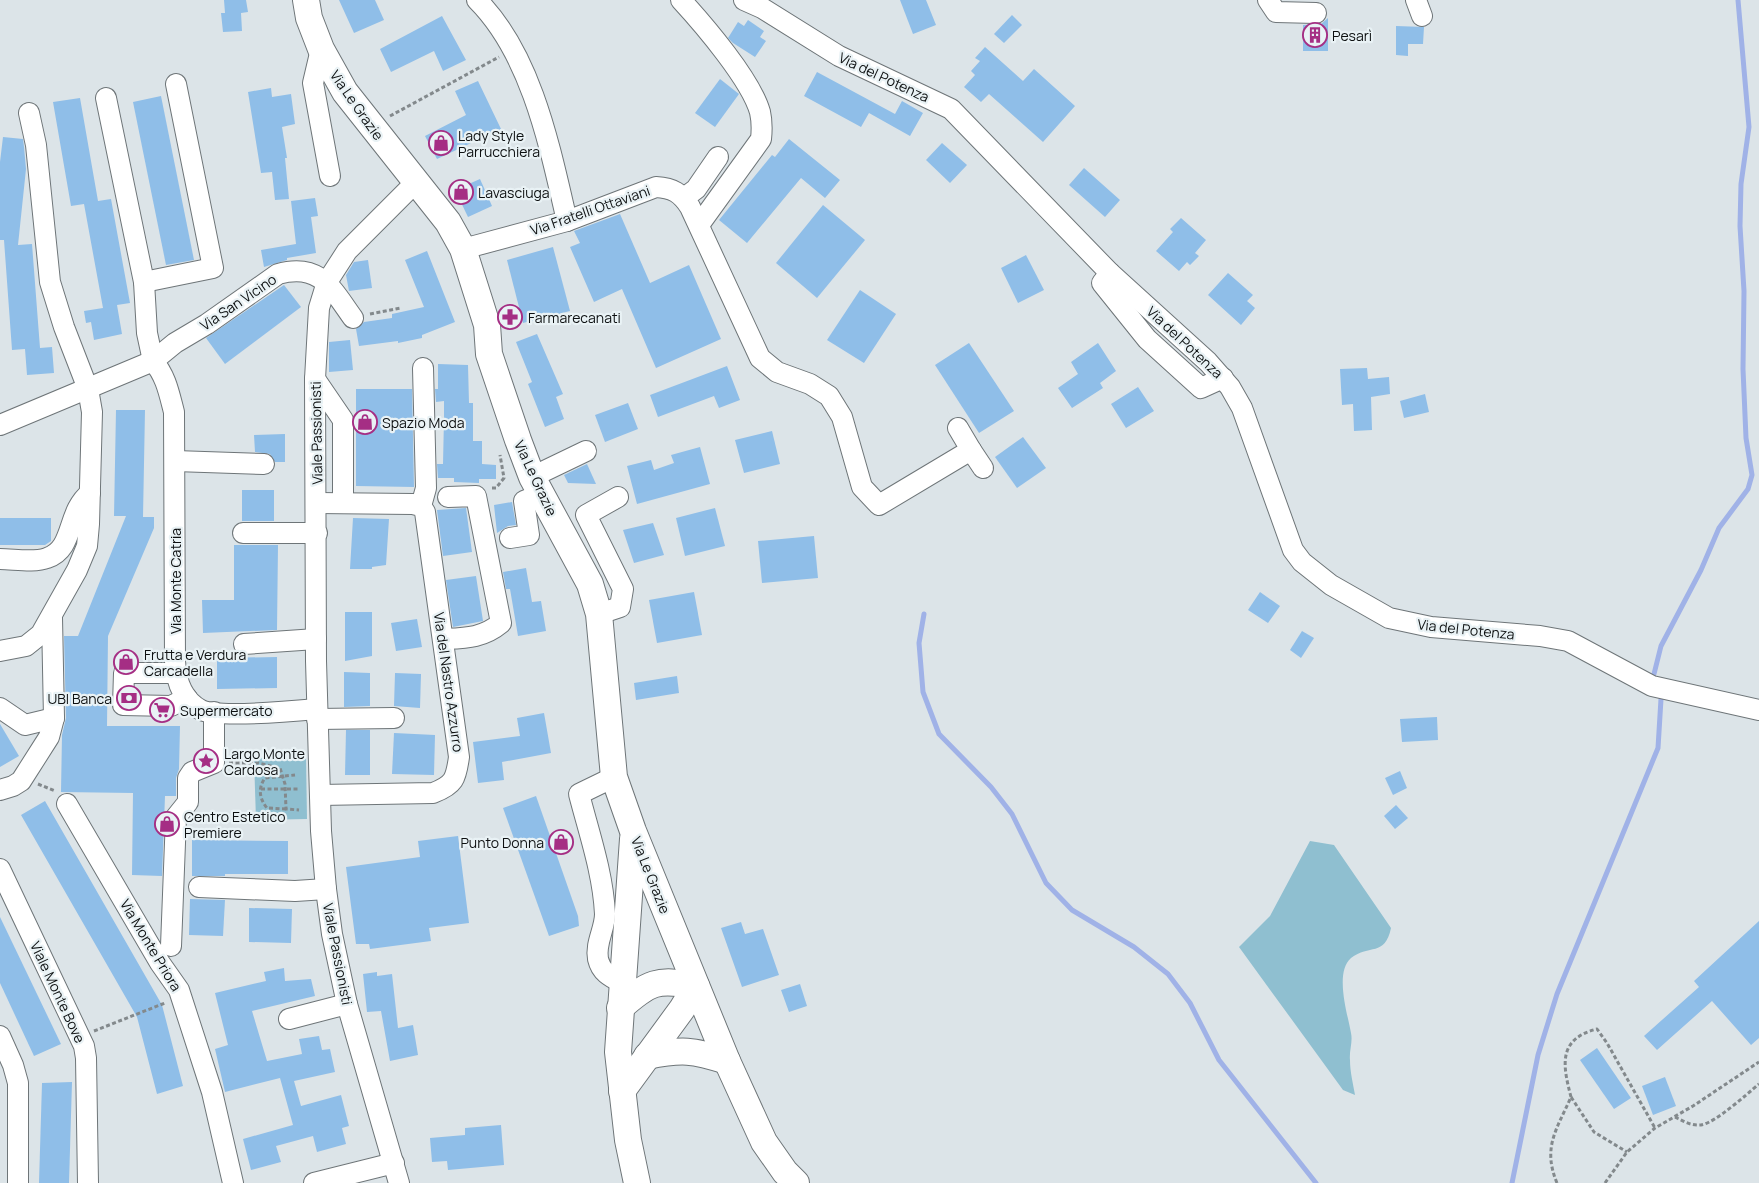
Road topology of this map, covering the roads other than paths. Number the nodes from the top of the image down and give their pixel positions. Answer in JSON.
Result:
{"nodes":[{"id":1,"x":306,"y":0,"type":"edge"},
{"id":2,"x":477,"y":0,"type":"edge"},
{"id":3,"x":681,"y":0,"type":"edge"},
{"id":4,"x":744,"y":0,"type":"edge"},
{"id":5,"x":1268,"y":0,"type":"edge"},
{"id":6,"x":1316,"y":13,"type":"dead end"},
{"id":7,"x":321,"y":49,"type":"junction"},
{"id":8,"x":176,"y":84,"type":"dead end"},
{"id":9,"x":106,"y":98,"type":"dead end"},
{"id":10,"x":29,"y":113,"type":"dead end"},
{"id":11,"x":718,"y":156,"type":"dead end"},
{"id":12,"x":330,"y":176,"type":"dead end"},
{"id":13,"x":415,"y":182,"type":"junction"},
{"id":14,"x":684,"y":198,"type":"junction"},
{"id":15,"x":567,"y":221,"type":"junction"},
{"id":16,"x":699,"y":225,"type":"junction"},
{"id":17,"x":463,"y":249,"type":"junction"},
{"id":18,"x":144,"y":282,"type":"junction"},
{"id":19,"x":327,"y":282,"type":"junction"},
{"id":20,"x":353,"y":318,"type":"road end"},
{"id":21,"x":152,"y":361,"type":"junction"},
{"id":22,"x":423,"y":368,"type":"dead end"},
{"id":23,"x":315,"y":379,"type":"junction"},
{"id":24,"x":88,"y":389,"type":"junction"},
{"id":25,"x":0,"y":425,"type":"edge"},
{"id":26,"x":958,"y":428,"type":"dead end"},
{"id":27,"x":971,"y":450,"type":"junction"},
{"id":28,"x":586,"y":451,"type":"dead end"},
{"id":29,"x":175,"y":461,"type":"junction"},
{"id":30,"x":264,"y":464,"type":"dead end"},
{"id":31,"x":983,"y":468,"type":"dead end"},
{"id":32,"x":537,"y":485,"type":"junction"},
{"id":33,"x":90,"y":493,"type":"junction"},
{"id":34,"x":448,"y":497,"type":"dead end"},
{"id":35,"x":618,"y":497,"type":"dead end"},
{"id":36,"x":317,"y":503,"type":"junction"},
{"id":37,"x":343,"y":503,"type":"junction"},
{"id":38,"x":421,"y":506,"type":"junction"},
{"id":39,"x":243,"y":533,"type":"dead end"},
{"id":40,"x":317,"y":533,"type":"junction"},
{"id":41,"x":510,"y":538,"type":"dead end"},
{"id":42,"x":0,"y":558,"type":"edge"},
{"id":43,"x":599,"y":614,"type":"junction"},
{"id":44,"x":52,"y":617,"type":"junction"},
{"id":45,"x":316,"y":639,"type":"junction"},
{"id":46,"x":444,"y":639,"type":"junction"},
{"id":47,"x":244,"y":644,"type":"dead end"},
{"id":48,"x":0,"y":652,"type":"edge"},
{"id":49,"x":176,"y":673,"type":"junction"},
{"id":50,"x":187,"y":698,"type":"junction"},
{"id":51,"x":0,"y":708,"type":"edge"},
{"id":52,"x":1759,"y":710,"type":"edge"},
{"id":53,"x":214,"y":712,"type":"junction"},
{"id":54,"x":317,"y":714,"type":"junction"},
{"id":55,"x":54,"y":718,"type":"junction"},
{"id":56,"x":394,"y":718,"type":"dead end"},
{"id":57,"x":614,"y":777,"type":"junction"},
{"id":58,"x":0,"y":790,"type":"edge"},
{"id":59,"x":320,"y":795,"type":"junction"},
{"id":60,"x":67,"y":804,"type":"road end"},
{"id":61,"x":633,"y":831,"type":"junction"},
{"id":62,"x":0,"y":869,"type":"edge"},
{"id":63,"x":200,"y":887,"type":"dead end"},
{"id":64,"x":326,"y":889,"type":"junction"},
{"id":65,"x":171,"y":946,"type":"dead end"},
{"id":66,"x":621,"y":982,"type":"junction"},
{"id":67,"x":696,"y":986,"type":"junction"},
{"id":68,"x":348,"y":1004,"type":"junction"},
{"id":69,"x":620,"y":1008,"type":"junction"},
{"id":70,"x":289,"y":1019,"type":"dead end"},
{"id":71,"x":0,"y":1036,"type":"edge"},
{"id":72,"x":647,"y":1056,"type":"junction"},
{"id":73,"x":727,"y":1061,"type":"junction"},
{"id":74,"x":622,"y":1091,"type":"junction"},
{"id":75,"x":394,"y":1163,"type":"junction"},
{"id":76,"x":18,"y":1183,"type":"edge"},
{"id":77,"x":88,"y":1183,"type":"edge"},
{"id":78,"x":233,"y":1183,"type":"edge"},
{"id":79,"x":314,"y":1183,"type":"edge"},
{"id":80,"x":399,"y":1183,"type":"edge"},
{"id":81,"x":637,"y":1183,"type":"edge"},
{"id":82,"x":796,"y":1183,"type":"edge"}],
"edges":[{"from":1,"to":7,"type":"main road","name":"Via Le Grazie"},
{"from":2,"to":15,"type":"street"},
{"from":3,"to":16,"type":"street"},
{"from":4,"to":52,"type":"street","name":"Via del Potenza"},
{"from":5,"to":6,"type":"street"},
{"from":7,"to":12,"type":"street"},
{"from":7,"to":13,"type":"main road","name":"Via Le Grazie"},
{"from":8,"to":18,"type":"street"},
{"from":9,"to":18,"type":"street"},
{"from":10,"to":24,"type":"street"},
{"from":11,"to":14,"type":"street"},
{"from":13,"to":17,"type":"main road","name":"Via Le Grazie"},
{"from":13,"to":19,"type":"street","name":"Viale Passionisti"},
{"from":14,"to":15,"type":"street","name":"Via Fratelli Ottaviani"},
{"from":14,"to":16,"type":"street"},
{"from":15,"to":17,"type":"street","name":"Via Fratelli Ottaviani"},
{"from":16,"to":27,"type":"street"},
{"from":17,"to":32,"type":"main road","name":"Via Le Grazie"},
{"from":18,"to":21,"type":"street"},
{"from":19,"to":20,"type":"street","name":"Via San Vicino"},
{"from":19,"to":21,"type":"street","name":"Via San Vicino"},
{"from":19,"to":23,"type":"street","name":"Viale Passionisti"},
{"from":21,"to":24,"type":"street","name":"Via San Vicino"},
{"from":21,"to":29,"type":"street","name":"Via Monte Catria"},
{"from":22,"to":38,"type":"street","name":"Via del Nastro Azzurro"},
{"from":23,"to":36,"type":"street","name":"Viale Passionisti"},
{"from":23,"to":37,"type":"street"},
{"from":24,"to":25,"type":"street","name":"Via San Vicino"},
{"from":24,"to":33,"type":"street"},
{"from":26,"to":27,"type":"street"},
{"from":27,"to":31,"type":"street"},
{"from":28,"to":32,"type":"street"},
{"from":29,"to":30,"type":"street"},
{"from":29,"to":49,"type":"street","name":"Via Monte Catria"},
{"from":32,"to":41,"type":"street"},
{"from":32,"to":43,"type":"main road","name":"Via Le Grazie"},
{"from":33,"to":42,"type":"street"},
{"from":33,"to":44,"type":"street"},
{"from":34,"to":46,"type":"street"},
{"from":35,"to":43,"type":"street"},
{"from":36,"to":37,"type":"street"},
{"from":36,"to":40,"type":"street","name":"Viale Passionisti"},
{"from":37,"to":38,"type":"street"},
{"from":38,"to":46,"type":"street","name":"Via del Nastro Azzurro"},
{"from":39,"to":40,"type":"street"},
{"from":40,"to":45,"type":"street","name":"Viale Passionisti"},
{"from":43,"to":57,"type":"main road","name":"Via Le Grazie"},
{"from":44,"to":48,"type":"street"},
{"from":44,"to":55,"type":"street"},
{"from":45,"to":47,"type":"street"},
{"from":45,"to":54,"type":"street","name":"Viale Passionisti"},
{"from":46,"to":59,"type":"street","name":"Via del Nastro Azzurro"},
{"from":49,"to":50,"type":"street","name":"Via Monte Catria"},
{"from":49,"to":50,"type":"street"},
{"from":50,"to":53,"type":"street"},
{"from":51,"to":55,"type":"street"},
{"from":53,"to":54,"type":"street"},
{"from":53,"to":65,"type":"street"},
{"from":54,"to":56,"type":"street"},
{"from":54,"to":59,"type":"street","name":"Viale Passionisti"},
{"from":55,"to":58,"type":"street"},
{"from":57,"to":61,"type":"main road","name":"Via Le Grazie"},
{"from":57,"to":66,"type":"street"},
{"from":59,"to":64,"type":"street","name":"Viale Passionisti"},
{"from":60,"to":78,"type":"street","name":"Via Monte Priora"},
{"from":61,"to":66,"type":"main road"},
{"from":61,"to":67,"type":"main road","name":"Via Le Grazie"},
{"from":62,"to":77,"type":"street","name":"Viale Monte Bove"},
{"from":63,"to":64,"type":"street"},
{"from":64,"to":68,"type":"street","name":"Viale Passionisti"},
{"from":66,"to":69,"type":"main road"},
{"from":67,"to":69,"type":"main road"},
{"from":67,"to":72,"type":"main road"},
{"from":67,"to":73,"type":"main road","name":"Via Le Grazie"},
{"from":68,"to":70,"type":"street"},
{"from":68,"to":75,"type":"street","name":"Viale Passionisti"},
{"from":69,"to":74,"type":"main road"},
{"from":71,"to":76,"type":"street"},
{"from":72,"to":73,"type":"main road"},
{"from":72,"to":74,"type":"main road"},
{"from":73,"to":82,"type":"main road","name":"Via Le Grazie"},
{"from":74,"to":81,"type":"main road"},
{"from":75,"to":79,"type":"street"},
{"from":75,"to":80,"type":"street","name":"Viale Passionisti"}]}
